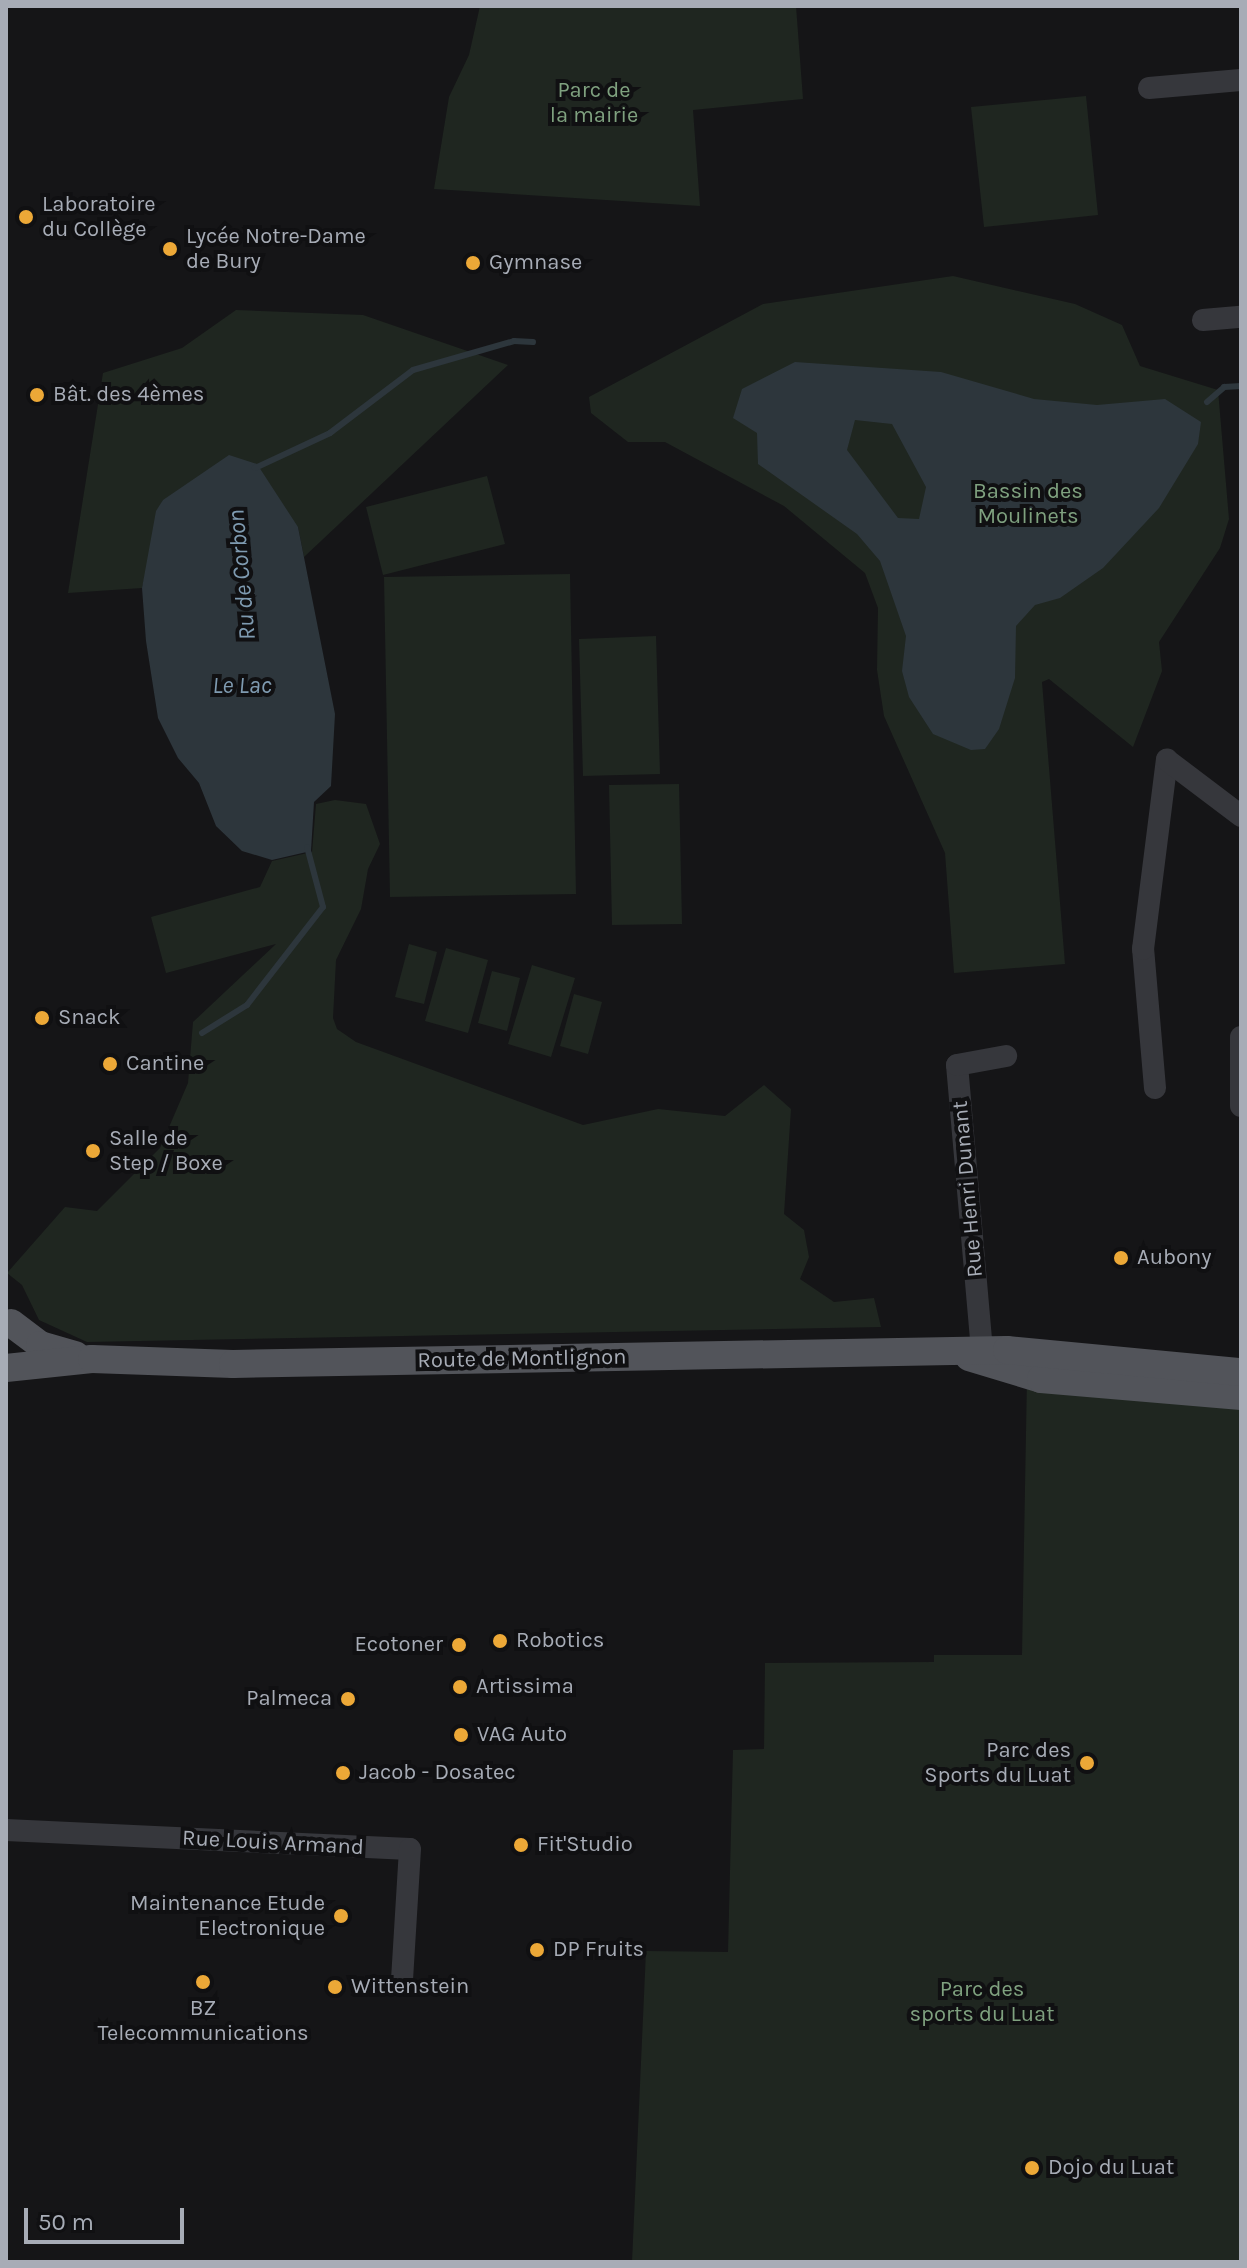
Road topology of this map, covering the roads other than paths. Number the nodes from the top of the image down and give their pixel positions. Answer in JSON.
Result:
{"nodes":[{"id":1,"x":1241,"y":80,"type":"edge"},
{"id":2,"x":1149,"y":88,"type":"dead end"},
{"id":3,"x":1241,"y":317,"type":"edge"},
{"id":4,"x":1203,"y":320,"type":"dead end"},
{"id":5,"x":1241,"y":816,"type":"edge"},
{"id":6,"x":1241,"y":1037,"type":"edge"},
{"id":7,"x":1006,"y":1056,"type":"dead end"},
{"id":8,"x":1155,"y":1088,"type":"dead end"},
{"id":9,"x":1241,"y":1106,"type":"edge"},
{"id":10,"x":9,"y":1317,"type":"edge"},
{"id":11,"x":983,"y":1356,"type":"junction"},
{"id":12,"x":92,"y":1359,"type":"junction"},
{"id":13,"x":6,"y":1365,"type":"edge"},
{"id":14,"x":1241,"y":1372,"type":"edge"},
{"id":15,"x":1241,"y":1396,"type":"edge"},
{"id":16,"x":6,"y":1830,"type":"edge"},
{"id":17,"x":402,"y":1980,"type":"dead end"}],
"edges":[{"from":1,"to":2,"type":"street"},
{"from":3,"to":4,"type":"street"},
{"from":5,"to":8,"type":"street"},
{"from":6,"to":9,"type":"street"},
{"from":7,"to":11,"type":"street","name":"Rue Henri Dunant"},
{"from":10,"to":12,"type":"main road","name":"Route de Montlignon"},
{"from":10,"to":13,"type":"main road"},
{"from":11,"to":12,"type":"main road","name":"Route de Montlignon"},
{"from":11,"to":14,"type":"main road","name":"Route de Montlignon"},
{"from":11,"to":15,"type":"main road","name":"Route de Montlignon"},
{"from":12,"to":13,"type":"main road","name":"Route de Montlignon"},
{"from":16,"to":17,"type":"street","name":"Rue Louis Armand"}]}
